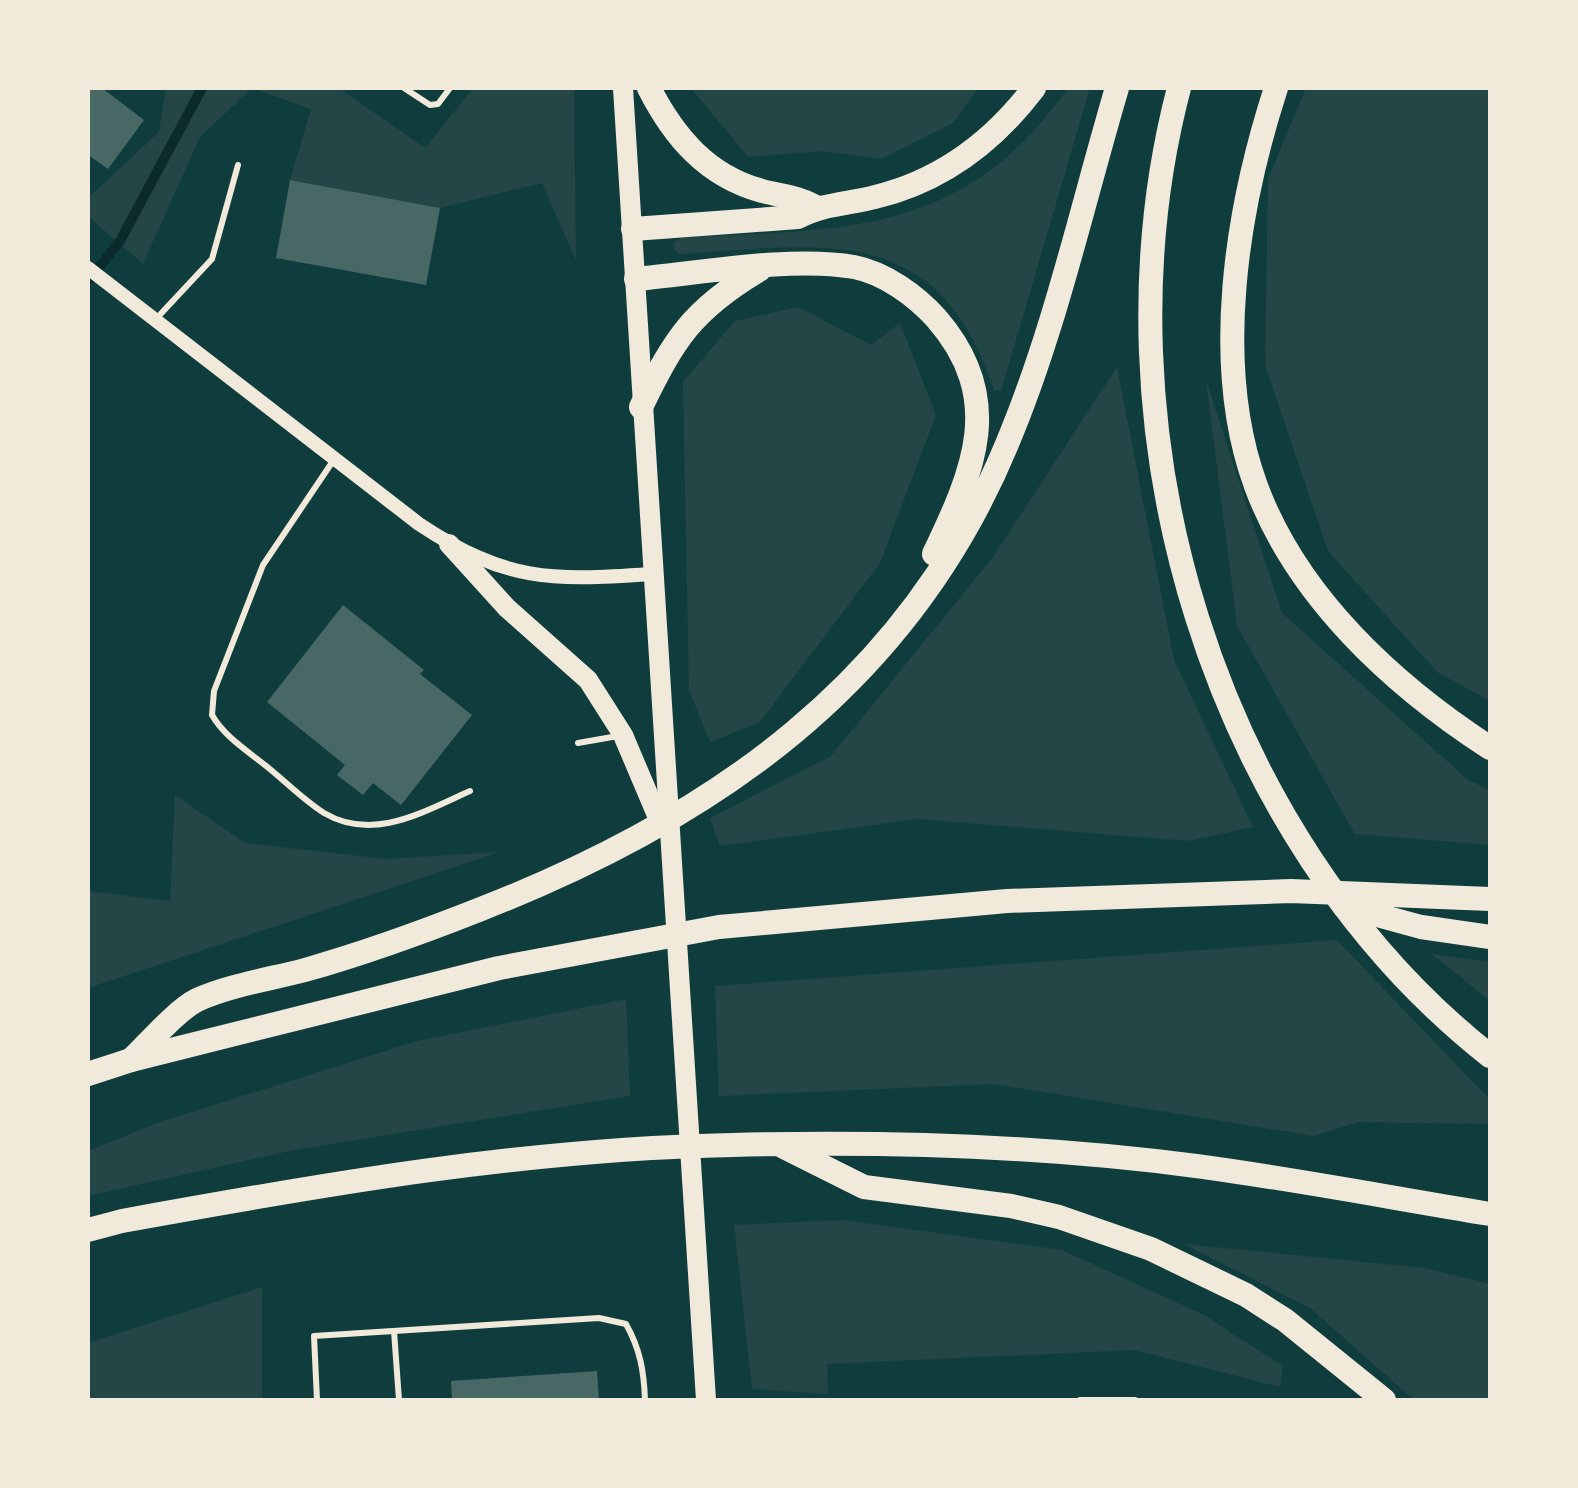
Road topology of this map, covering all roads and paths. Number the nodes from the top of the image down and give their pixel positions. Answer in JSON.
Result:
{"nodes":[{"id":1,"x":404,"y":88,"type":"edge"},
{"id":2,"x":450,"y":88,"type":"edge"},
{"id":3,"x":623,"y":88,"type":"edge"},
{"id":4,"x":649,"y":88,"type":"edge"},
{"id":5,"x":1034,"y":88,"type":"edge"},
{"id":6,"x":1117,"y":88,"type":"edge"},
{"id":7,"x":1179,"y":88,"type":"edge"},
{"id":8,"x":1276,"y":88,"type":"edge"},
{"id":9,"x":238,"y":165,"type":"dead end"},
{"id":10,"x":816,"y":207,"type":"junction"},
{"id":11,"x":633,"y":229,"type":"junction"},
{"id":12,"x":88,"y":268,"type":"edge"},
{"id":13,"x":763,"y":268,"type":"junction"},
{"id":14,"x":636,"y":279,"type":"junction"},
{"id":15,"x":155,"y":320,"type":"junction"},
{"id":16,"x":641,"y":407,"type":"junction"},
{"id":17,"x":335,"y":458,"type":"junction"},
{"id":18,"x":449,"y":544,"type":"junction"},
{"id":19,"x":651,"y":574,"type":"junction"},
{"id":20,"x":869,"y":665,"type":"junction"},
{"id":21,"x":623,"y":735,"type":"junction"},
{"id":22,"x":578,"y":743,"type":"dead end"},
{"id":23,"x":1490,"y":748,"type":"edge"},
{"id":24,"x":470,"y":791,"type":"dead end"},
{"id":25,"x":668,"y":841,"type":"junction"},
{"id":26,"x":1291,"y":891,"type":"junction"},
{"id":27,"x":1490,"y":899,"type":"edge"},
{"id":28,"x":1490,"y":937,"type":"edge"},
{"id":29,"x":1490,"y":1056,"type":"edge"},
{"id":30,"x":131,"y":1060,"type":"junction"},
{"id":31,"x":88,"y":1074,"type":"edge"},
{"id":32,"x":778,"y":1144,"type":"junction"},
{"id":33,"x":1490,"y":1214,"type":"edge"},
{"id":34,"x":88,"y":1230,"type":"edge"},
{"id":35,"x":394,"y":1331,"type":"junction"},
{"id":36,"x":317,"y":1400,"type":"edge"},
{"id":37,"x":399,"y":1400,"type":"edge"},
{"id":38,"x":645,"y":1400,"type":"edge"},
{"id":39,"x":706,"y":1400,"type":"edge"},
{"id":40,"x":1080,"y":1400,"type":"edge"},
{"id":41,"x":1135,"y":1400,"type":"edge"},
{"id":42,"x":1384,"y":1400,"type":"edge"}],
"edges":[{"from":1,"to":2,"type":"lane"},
{"from":3,"to":11,"type":"main road"},
{"from":4,"to":10,"type":"highway"},
{"from":5,"to":10,"type":"highway"},
{"from":6,"to":20,"type":"highway"},
{"from":7,"to":29,"type":"highway"},
{"from":8,"to":23,"type":"highway"},
{"from":9,"to":15,"type":"lane"},
{"from":10,"to":11,"type":"highway"},
{"from":11,"to":14,"type":"main road"},
{"from":12,"to":15,"type":"street"},
{"from":13,"to":14,"type":"highway"},
{"from":13,"to":16,"type":"highway"},
{"from":13,"to":20,"type":"highway"},
{"from":14,"to":16,"type":"main road"},
{"from":15,"to":17,"type":"street"},
{"from":16,"to":19,"type":"main road"},
{"from":17,"to":18,"type":"street"},
{"from":17,"to":24,"type":"lane"},
{"from":18,"to":19,"type":"street"},
{"from":18,"to":21,"type":"main road"},
{"from":19,"to":25,"type":"main road"},
{"from":20,"to":30,"type":"highway"},
{"from":21,"to":22,"type":"lane"},
{"from":21,"to":25,"type":"main road"},
{"from":25,"to":39,"type":"main road"},
{"from":26,"to":27,"type":"highway"},
{"from":26,"to":28,"type":"highway"},
{"from":26,"to":30,"type":"highway"},
{"from":30,"to":31,"type":"highway"},
{"from":32,"to":33,"type":"highway"},
{"from":32,"to":34,"type":"highway"},
{"from":32,"to":42,"type":"highway"},
{"from":35,"to":36,"type":"lane"},
{"from":35,"to":37,"type":"lane"},
{"from":35,"to":38,"type":"lane"},
{"from":40,"to":41,"type":"lane"}]}
